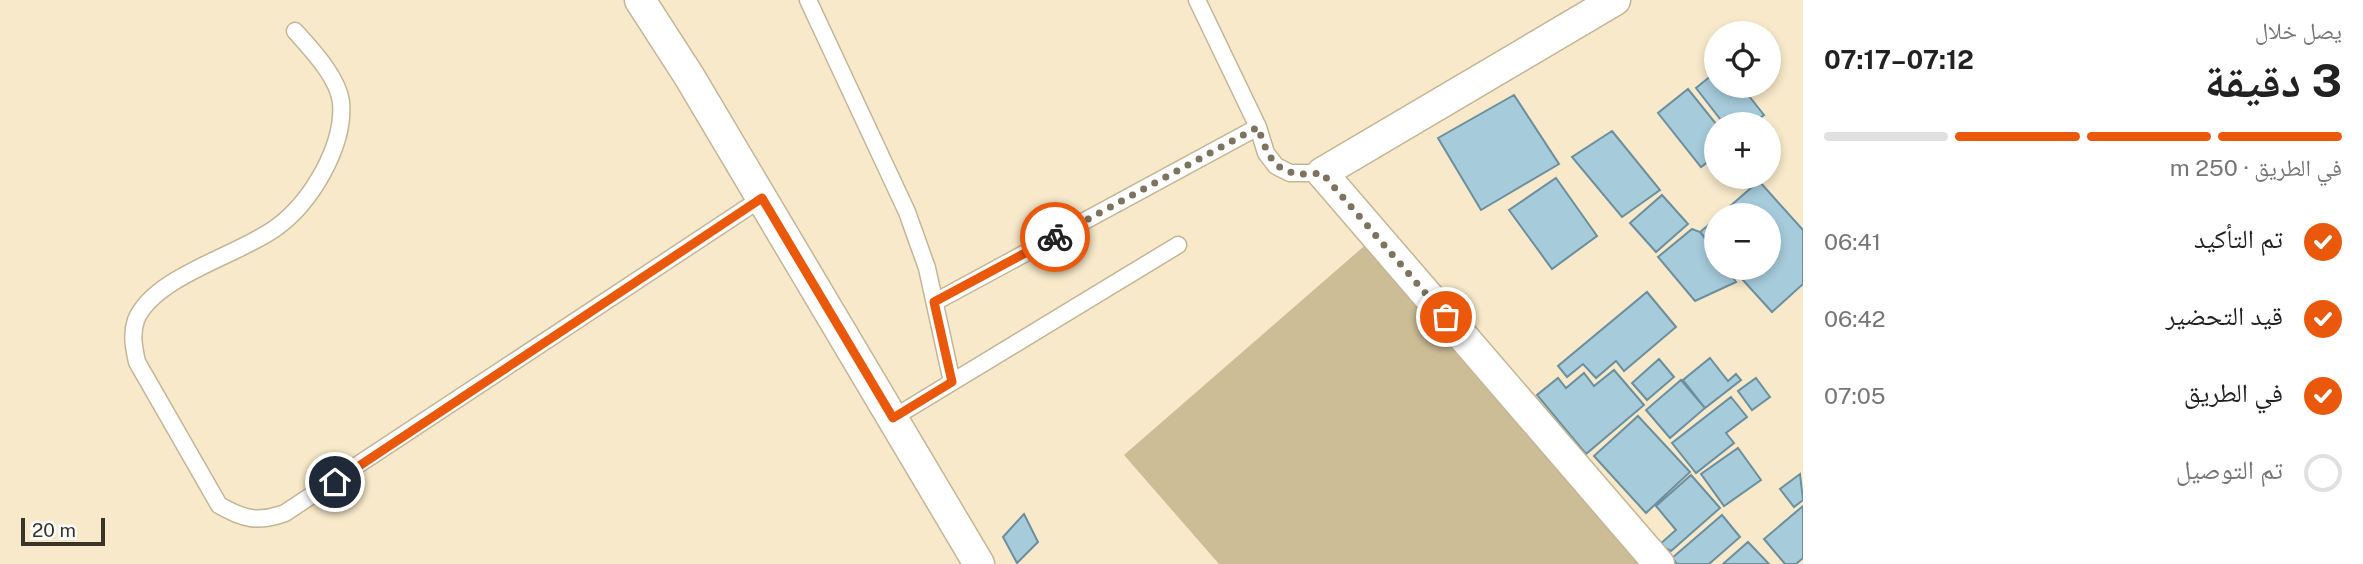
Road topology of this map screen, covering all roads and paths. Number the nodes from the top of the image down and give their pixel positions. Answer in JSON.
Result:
{"nodes":[{"id":1,"x":640,"y":0,"type":"edge"},
{"id":2,"x":808,"y":0,"type":"edge"},
{"id":3,"x":1197,"y":0,"type":"edge"},
{"id":4,"x":1615,"y":0,"type":"edge"},
{"id":5,"x":295,"y":31,"type":"dead end"},
{"id":6,"x":1258,"y":127,"type":"junction"},
{"id":7,"x":1322,"y":173,"type":"junction"},
{"id":8,"x":762,"y":198,"type":"junction"},
{"id":9,"x":1178,"y":245,"type":"dead end"},
{"id":10,"x":934,"y":302,"type":"junction"},
{"id":11,"x":952,"y":382,"type":"junction"},
{"id":12,"x":893,"y":418,"type":"junction"},
{"id":13,"x":979,"y":564,"type":"edge"},
{"id":14,"x":1659,"y":564,"type":"edge"}],
"edges":[{"from":1,"to":8,"type":"street"},
{"from":2,"to":10,"type":"lane"},
{"from":3,"to":6,"type":"lane"},
{"from":4,"to":7,"type":"street"},
{"from":5,"to":8,"type":"lane"},
{"from":6,"to":7,"type":"lane"},
{"from":6,"to":10,"type":"lane"},
{"from":7,"to":14,"type":"street"},
{"from":8,"to":12,"type":"street"},
{"from":9,"to":11,"type":"lane"},
{"from":10,"to":11,"type":"lane"},
{"from":11,"to":12,"type":"lane"},
{"from":12,"to":13,"type":"street"}]}
